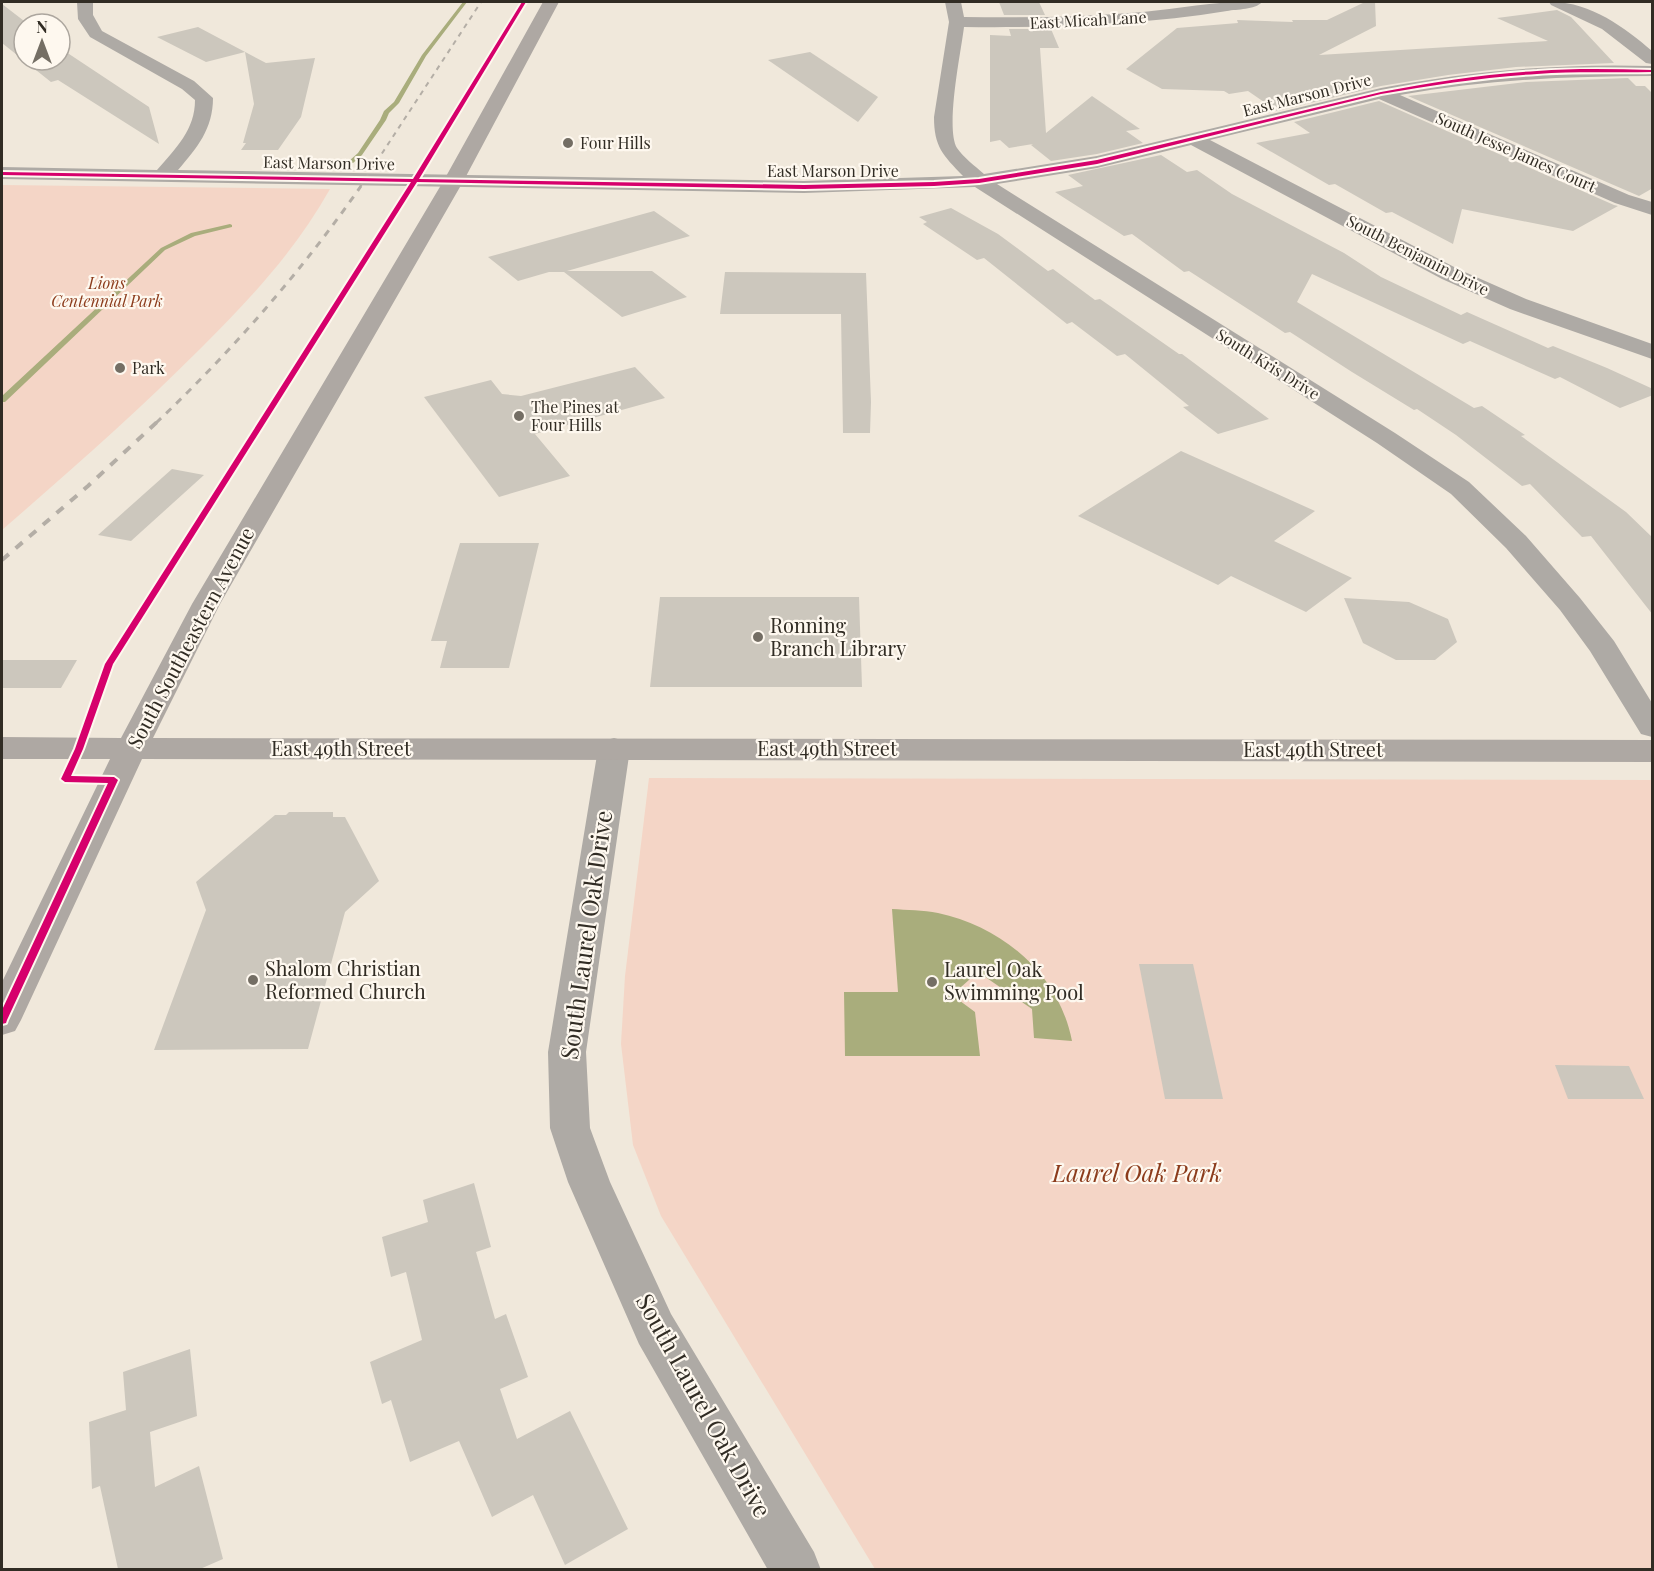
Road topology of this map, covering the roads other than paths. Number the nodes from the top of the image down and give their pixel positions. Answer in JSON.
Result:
{"nodes":[{"id":1,"x":85,"y":2,"type":"edge"},
{"id":2,"x":551,"y":2,"type":"edge"},
{"id":3,"x":1179,"y":2,"type":"edge"},
{"id":4,"x":1254,"y":2,"type":"edge"},
{"id":5,"x":1557,"y":2,"type":"edge"},
{"id":6,"x":955,"y":12,"type":"edge"},
{"id":7,"x":1197,"y":12,"type":"junction"},
{"id":8,"x":1653,"y":59,"type":"edge"},
{"id":9,"x":1653,"y":71,"type":"edge"},
{"id":10,"x":1381,"y":93,"type":"junction"},
{"id":11,"x":1192,"y":138,"type":"junction"},
{"id":12,"x":2,"y":173,"type":"edge"},
{"id":13,"x":162,"y":176,"type":"junction"},
{"id":14,"x":454,"y":180,"type":"junction"},
{"id":15,"x":979,"y":181,"type":"junction"},
{"id":16,"x":1653,"y":209,"type":"edge"},
{"id":17,"x":1653,"y":352,"type":"edge"},
{"id":18,"x":1653,"y":727,"type":"edge"},
{"id":19,"x":2,"y":748,"type":"edge"},
{"id":20,"x":130,"y":748,"type":"junction"},
{"id":21,"x":614,"y":748,"type":"junction"},
{"id":22,"x":1653,"y":751,"type":"edge"},
{"id":23,"x":2,"y":1020,"type":"edge"},
{"id":24,"x":796,"y":1569,"type":"edge"}],
"edges":[{"from":1,"to":13,"type":"street"},
{"from":2,"to":14,"type":"main road","name":"South Southeastern Avenue"},
{"from":3,"to":7,"type":"street"},
{"from":4,"to":7,"type":"street","name":"East Micah Lane"},
{"from":5,"to":8,"type":"street"},
{"from":6,"to":7,"type":"street","name":"East Micah Lane"},
{"from":6,"to":15,"type":"street","name":"South Kris Drive"},
{"from":9,"to":10,"type":"street","name":"East Marson Drive"},
{"from":10,"to":11,"type":"street","name":"East Marson Drive"},
{"from":10,"to":16,"type":"street","name":"South Jesse James Court"},
{"from":11,"to":15,"type":"street","name":"East Marson Drive"},
{"from":11,"to":17,"type":"street","name":"South Benjamin Drive"},
{"from":12,"to":13,"type":"street","name":"East Marson Drive"},
{"from":13,"to":14,"type":"street","name":"East Marson Drive"},
{"from":14,"to":15,"type":"street","name":"East Marson Drive"},
{"from":14,"to":20,"type":"main road","name":"South Southeastern Avenue"},
{"from":15,"to":18,"type":"street","name":"South Kris Drive"},
{"from":19,"to":20,"type":"main road","name":"East 49th Street"},
{"from":20,"to":21,"type":"main road","name":"East 49th Street"},
{"from":20,"to":23,"type":"main road","name":"South Southeastern Avenue"},
{"from":21,"to":22,"type":"main road","name":"East 49th Street"},
{"from":21,"to":24,"type":"street","name":"South Laurel Oak Drive"}]}
